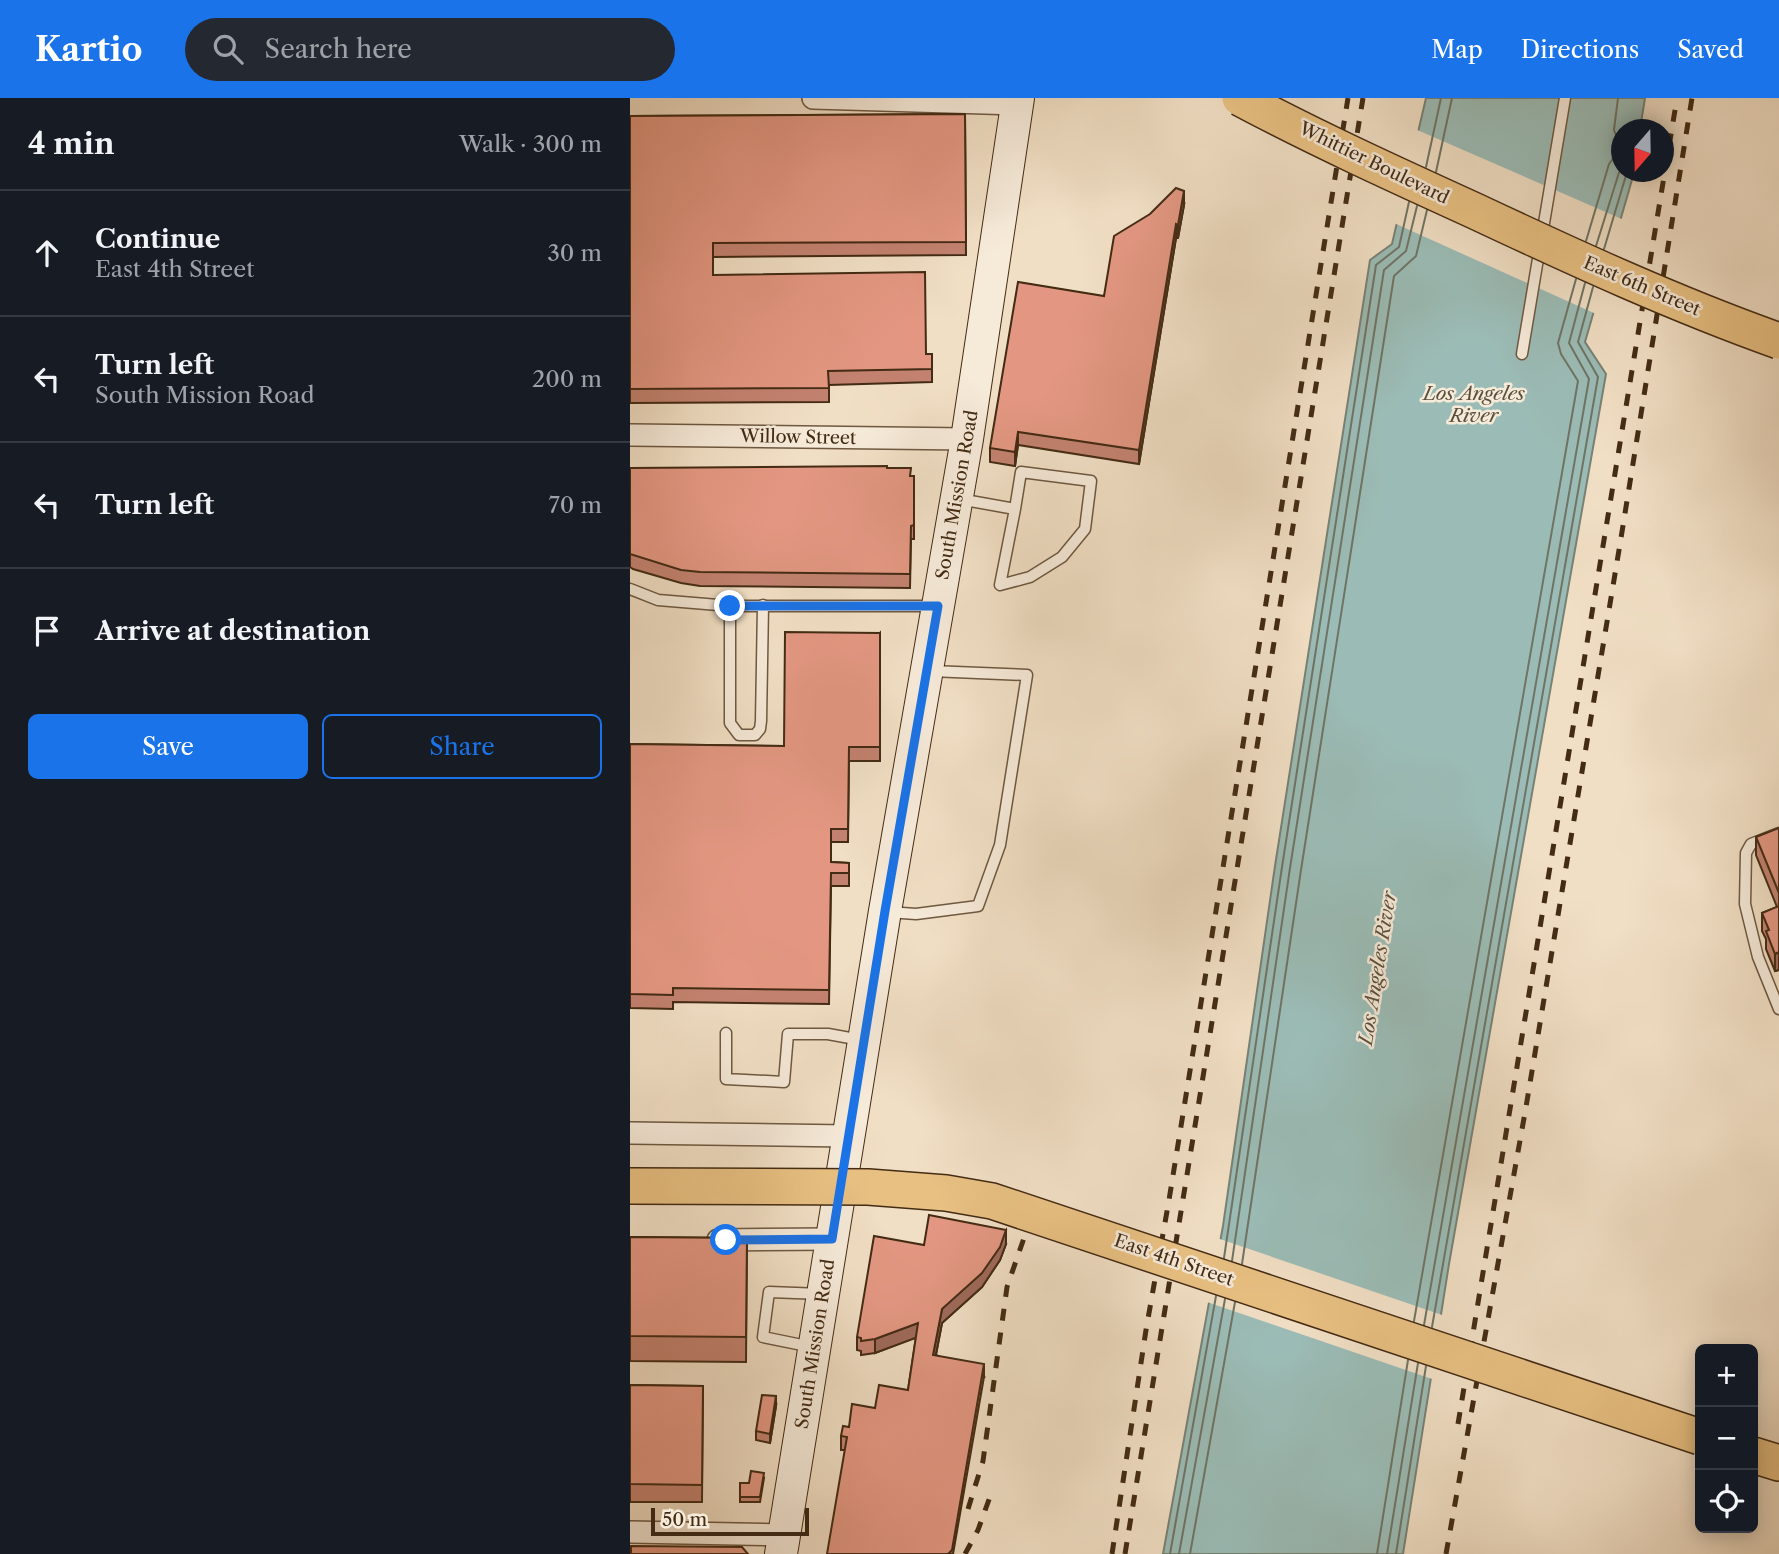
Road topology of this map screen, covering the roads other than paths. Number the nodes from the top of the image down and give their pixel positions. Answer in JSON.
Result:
{"nodes":[{"id":1,"x":813,"y":98,"type":"edge"},
{"id":2,"x":1240,"y":98,"type":"edge"},
{"id":3,"x":1565,"y":98,"type":"edge"},
{"id":4,"x":1018,"y":101,"type":"edge"},
{"id":5,"x":1545,"y":223,"type":"junction"},
{"id":6,"x":1508,"y":227,"type":"joint"},
{"id":7,"x":1556,"y":232,"type":"dead end"},
{"id":8,"x":1567,"y":240,"type":"dead end"},
{"id":9,"x":1578,"y":248,"type":"dead end"},
{"id":10,"x":1779,"y":341,"type":"edge"},
{"id":11,"x":1522,"y":354,"type":"dead end"},
{"id":12,"x":630,"y":435,"type":"edge"},
{"id":13,"x":967,"y":439,"type":"junction"},
{"id":14,"x":956,"y":499,"type":"junction"},
{"id":15,"x":1015,"y":509,"type":"junction"},
{"id":16,"x":630,"y":589,"type":"edge"},
{"id":17,"x":763,"y":605,"type":"junction"},
{"id":18,"x":730,"y":606,"type":"junction"},
{"id":19,"x":938,"y":606,"type":"junction"},
{"id":20,"x":926,"y":671,"type":"junction"},
{"id":21,"x":1779,"y":833,"type":"edge"},
{"id":22,"x":885,"y":911,"type":"junction"},
{"id":23,"x":1779,"y":1009,"type":"edge"},
{"id":24,"x":726,"y":1033,"type":"dead end"},
{"id":25,"x":864,"y":1040,"type":"junction"},
{"id":26,"x":630,"y":1133,"type":"edge"},
{"id":27,"x":848,"y":1136,"type":"junction"},
{"id":28,"x":630,"y":1186,"type":"edge"},
{"id":29,"x":832,"y":1239,"type":"junction"},
{"id":30,"x":698,"y":1241,"type":"edge"},
{"id":31,"x":823,"y":1294,"type":"junction"},
{"id":32,"x":814,"y":1347,"type":"junction"},
{"id":33,"x":1695,"y":1435,"type":"edge"},
{"id":34,"x":1758,"y":1457,"type":"edge"},
{"id":35,"x":1779,"y":1463,"type":"edge"},
{"id":36,"x":630,"y":1532,"type":"edge"},
{"id":37,"x":783,"y":1545,"type":"edge"}],
"edges":[{"from":1,"to":4,"type":"street"},
{"from":2,"to":6,"type":"main road","name":"Whittier Boulevard","bridge":true},
{"from":3,"to":5,"type":"lane"},
{"from":4,"to":13,"type":"street","name":"South Mission Road"},
{"from":5,"to":7,"type":"lane"},
{"from":5,"to":11,"type":"lane"},
{"from":6,"to":10,"type":"main road","name":"East 6th Street","bridge":true},
{"from":8,"to":9,"type":"lane"},
{"from":12,"to":13,"type":"street","name":"Willow Street"},
{"from":13,"to":14,"type":"street","name":"South Mission Road"},
{"from":14,"to":15,"type":"lane"},
{"from":14,"to":19,"type":"street","name":"South Mission Road"},
{"from":15,"to":15,"type":"lane"},
{"from":16,"to":18,"type":"lane"},
{"from":17,"to":18,"type":"lane"},
{"from":17,"to":18,"type":"lane"},
{"from":17,"to":19,"type":"lane"},
{"from":19,"to":20,"type":"street","name":"South Mission Road"},
{"from":20,"to":22,"type":"street","name":"South Mission Road"},
{"from":20,"to":22,"type":"lane"},
{"from":21,"to":23,"type":"lane"},
{"from":22,"to":25,"type":"street","name":"South Mission Road"},
{"from":24,"to":25,"type":"lane"},
{"from":25,"to":27,"type":"street","name":"South Mission Road"},
{"from":26,"to":27,"type":"street"},
{"from":27,"to":29,"type":"street","name":"South Mission Road"},
{"from":28,"to":33,"type":"main road","name":"East 4th Street","bridge":true},
{"from":29,"to":30,"type":"street"},
{"from":29,"to":31,"type":"street","name":"South Mission Road"},
{"from":31,"to":32,"type":"street","name":"South Mission Road"},
{"from":31,"to":32,"type":"lane"},
{"from":32,"to":37,"type":"street","name":"South Mission Road"},
{"from":34,"to":35,"type":"main road"},
{"from":36,"to":37,"type":"street"}]}
